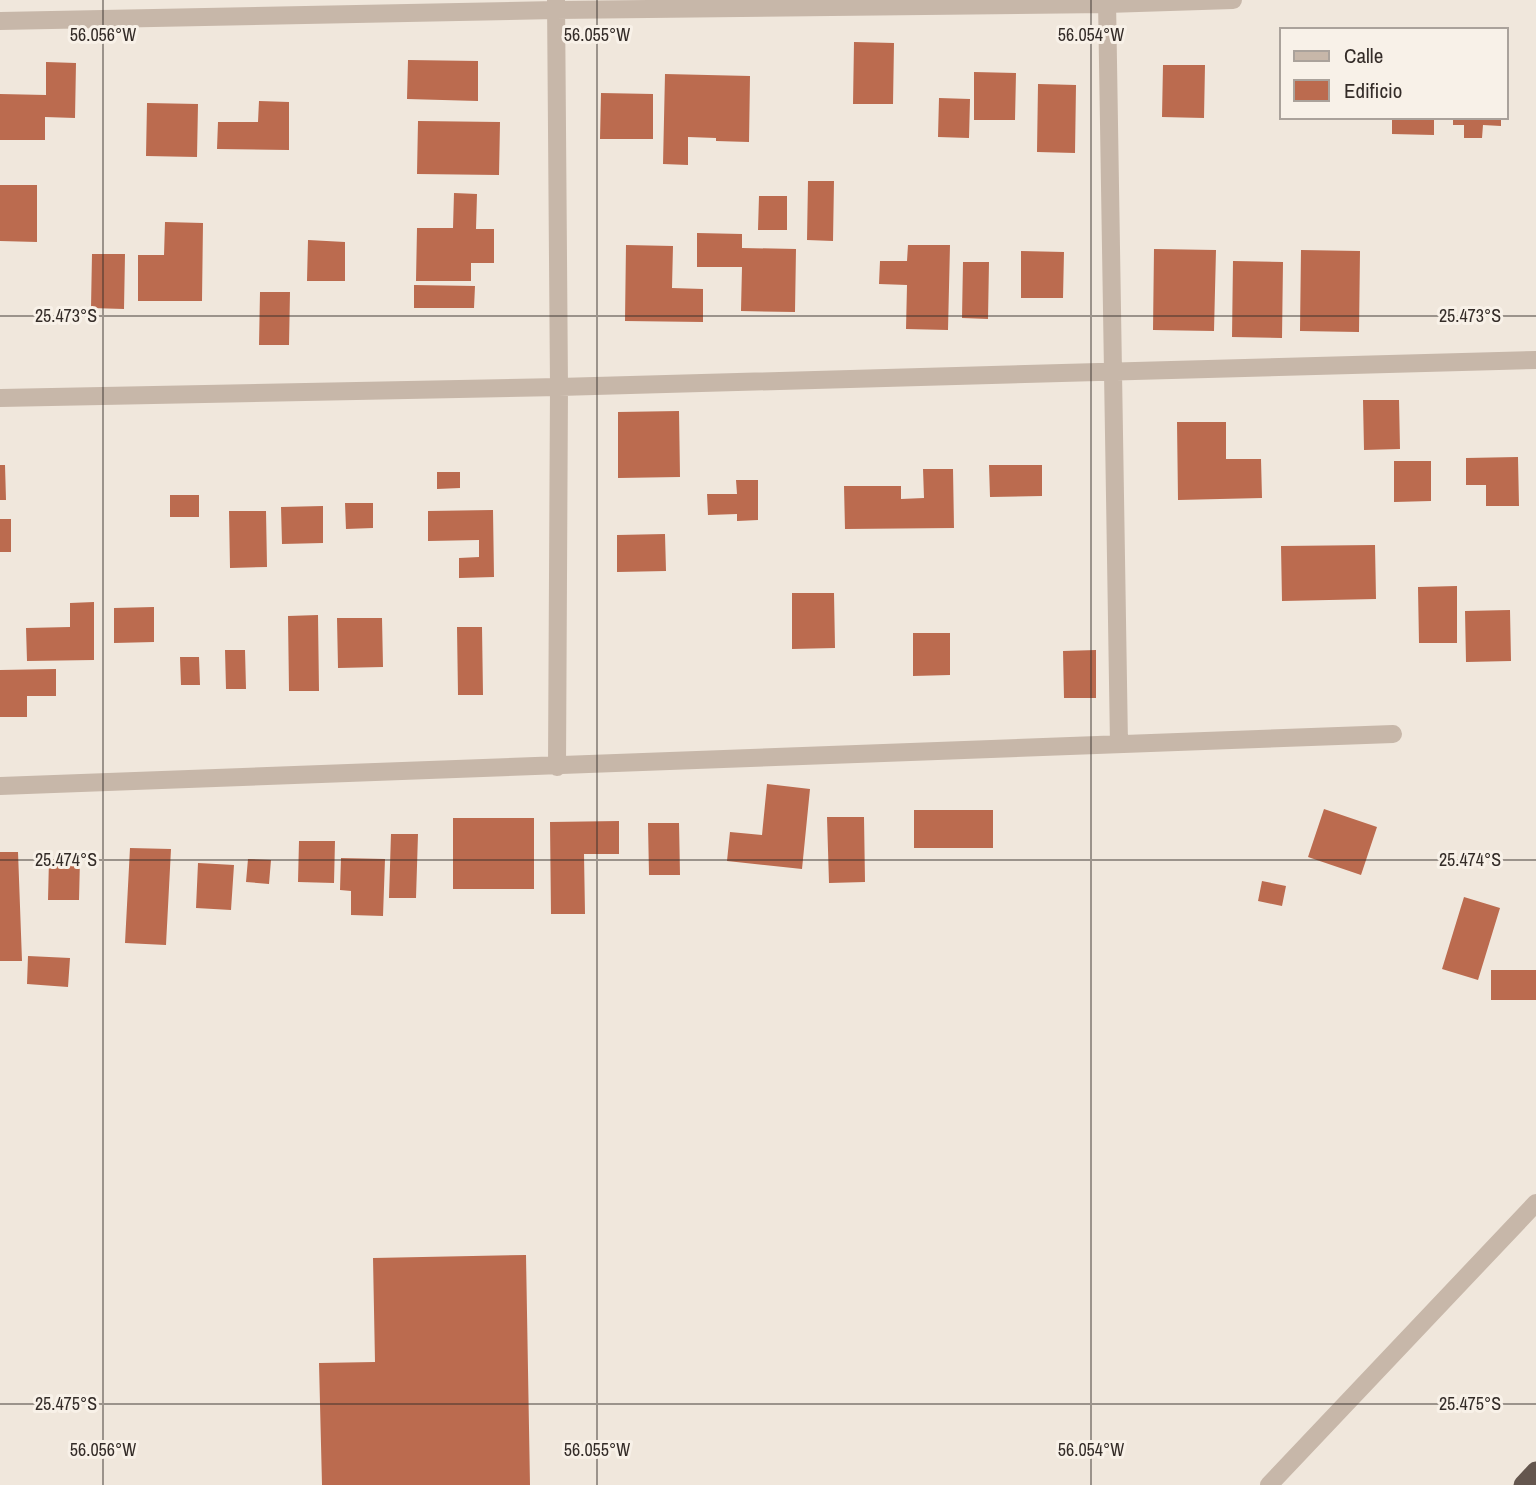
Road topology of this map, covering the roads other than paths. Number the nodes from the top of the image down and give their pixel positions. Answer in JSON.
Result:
{"nodes":[{"id":1,"x":1233,"y":0,"type":"edge"},
{"id":2,"x":1107,"y":2,"type":"edge"},
{"id":3,"x":556,"y":5,"type":"edge"},
{"id":4,"x":0,"y":21,"type":"edge"},
{"id":5,"x":1536,"y":360,"type":"edge"},
{"id":6,"x":1112,"y":370,"type":"junction"},
{"id":7,"x":559,"y":387,"type":"junction"},
{"id":8,"x":0,"y":398,"type":"edge"},
{"id":9,"x":1393,"y":734,"type":"dead end"},
{"id":10,"x":1119,"y":744,"type":"junction"},
{"id":11,"x":557,"y":767,"type":"junction"},
{"id":12,"x":0,"y":786,"type":"edge"},
{"id":13,"x":1536,"y":1203,"type":"edge"},
{"id":14,"x":1536,"y":1471,"type":"edge"},
{"id":15,"x":1269,"y":1485,"type":"edge"},
{"id":16,"x":1523,"y":1485,"type":"edge"}],
"edges":[{"from":1,"to":2,"type":"street"},
{"from":2,"to":3,"type":"street"},
{"from":2,"to":6,"type":"street"},
{"from":3,"to":4,"type":"street"},
{"from":3,"to":7,"type":"street"},
{"from":5,"to":6,"type":"street"},
{"from":6,"to":7,"type":"street"},
{"from":6,"to":10,"type":"street"},
{"from":7,"to":8,"type":"street"},
{"from":7,"to":11,"type":"street"},
{"from":9,"to":10,"type":"street"},
{"from":10,"to":11,"type":"street"},
{"from":11,"to":12,"type":"street"},
{"from":13,"to":15,"type":"street"},
{"from":14,"to":16,"type":"highway"}]}
